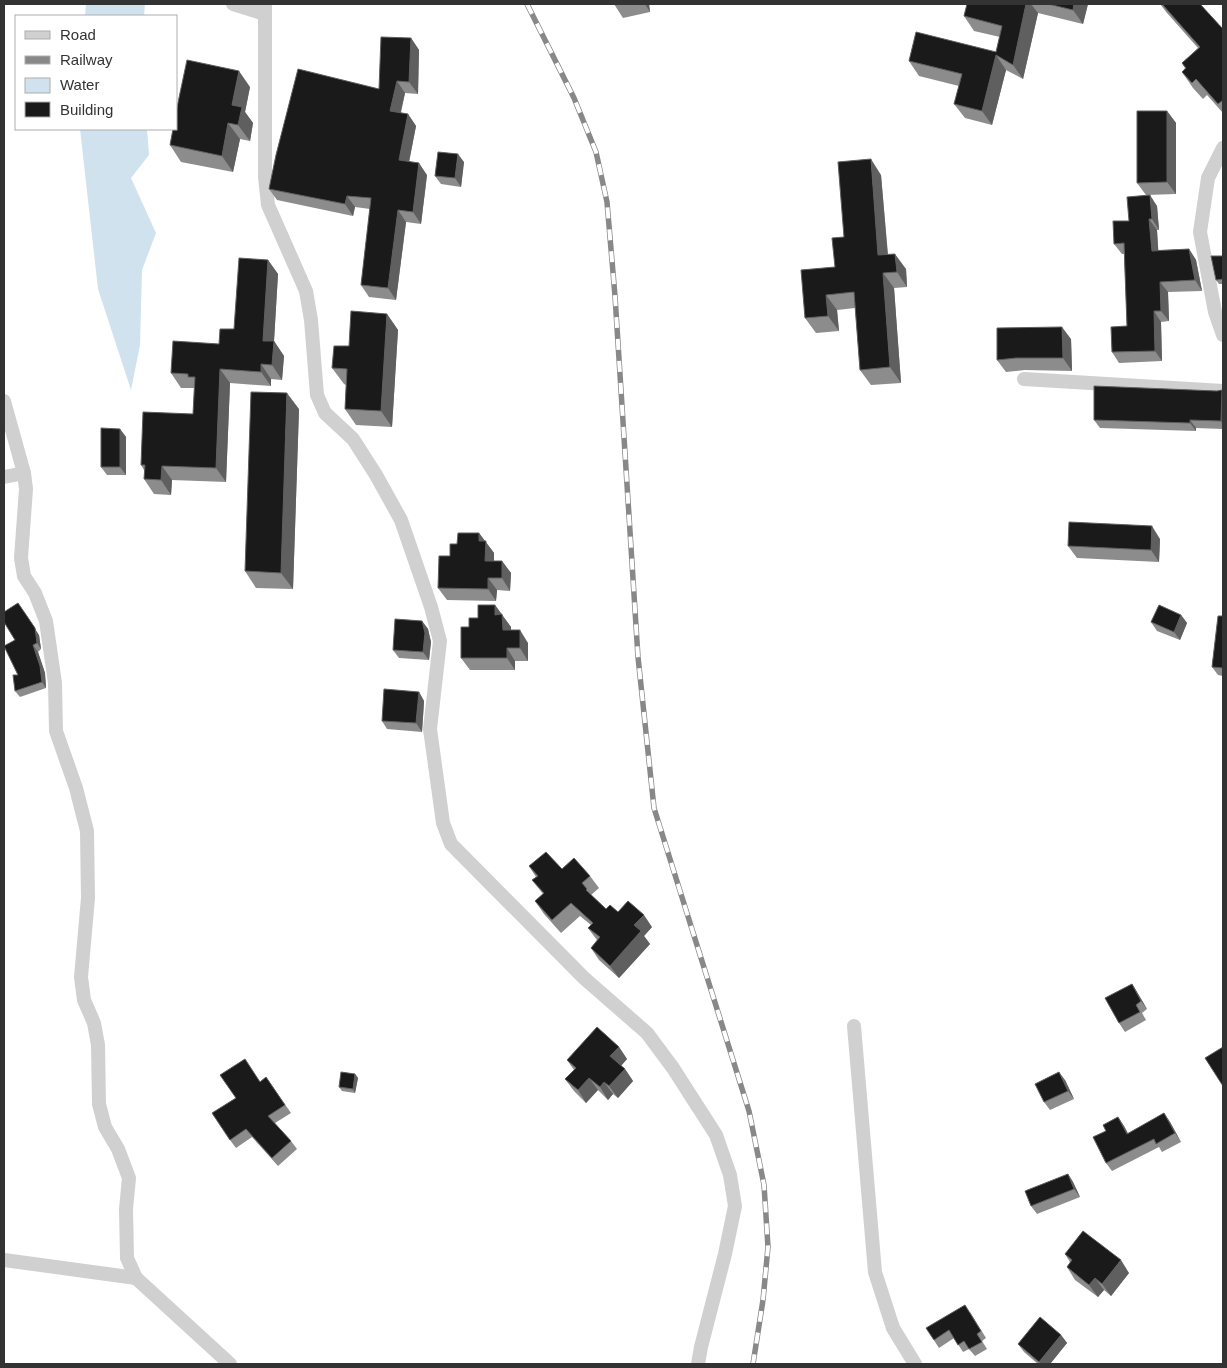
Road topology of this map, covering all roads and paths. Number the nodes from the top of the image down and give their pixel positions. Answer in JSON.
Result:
{"nodes":[{"id":1,"x":233,"y":4,"type":"edge"},
{"id":2,"x":265,"y":9,"type":"edge"},
{"id":3,"x":1223,"y":148,"type":"edge"},
{"id":4,"x":1223,"y":335,"type":"edge"},
{"id":5,"x":1024,"y":379,"type":"dead end"},
{"id":6,"x":1223,"y":391,"type":"edge"},
{"id":7,"x":4,"y":401,"type":"edge"},
{"id":8,"x":24,"y":473,"type":"junction"},
{"id":9,"x":4,"y":477,"type":"edge"},
{"id":10,"x":854,"y":1026,"type":"dead end"},
{"id":11,"x":4,"y":1260,"type":"edge"},
{"id":12,"x":136,"y":1278,"type":"junction"},
{"id":13,"x":230,"y":1364,"type":"edge"},
{"id":14,"x":698,"y":1364,"type":"edge"},
{"id":15,"x":915,"y":1364,"type":"edge"}],
"edges":[{"from":1,"to":2,"type":"street"},
{"from":2,"to":14,"type":"street"},
{"from":3,"to":4,"type":"street"},
{"from":5,"to":6,"type":"street"},
{"from":7,"to":8,"type":"street"},
{"from":8,"to":9,"type":"street"},
{"from":8,"to":12,"type":"street"},
{"from":10,"to":15,"type":"street"},
{"from":11,"to":12,"type":"street"},
{"from":12,"to":13,"type":"street"}]}
